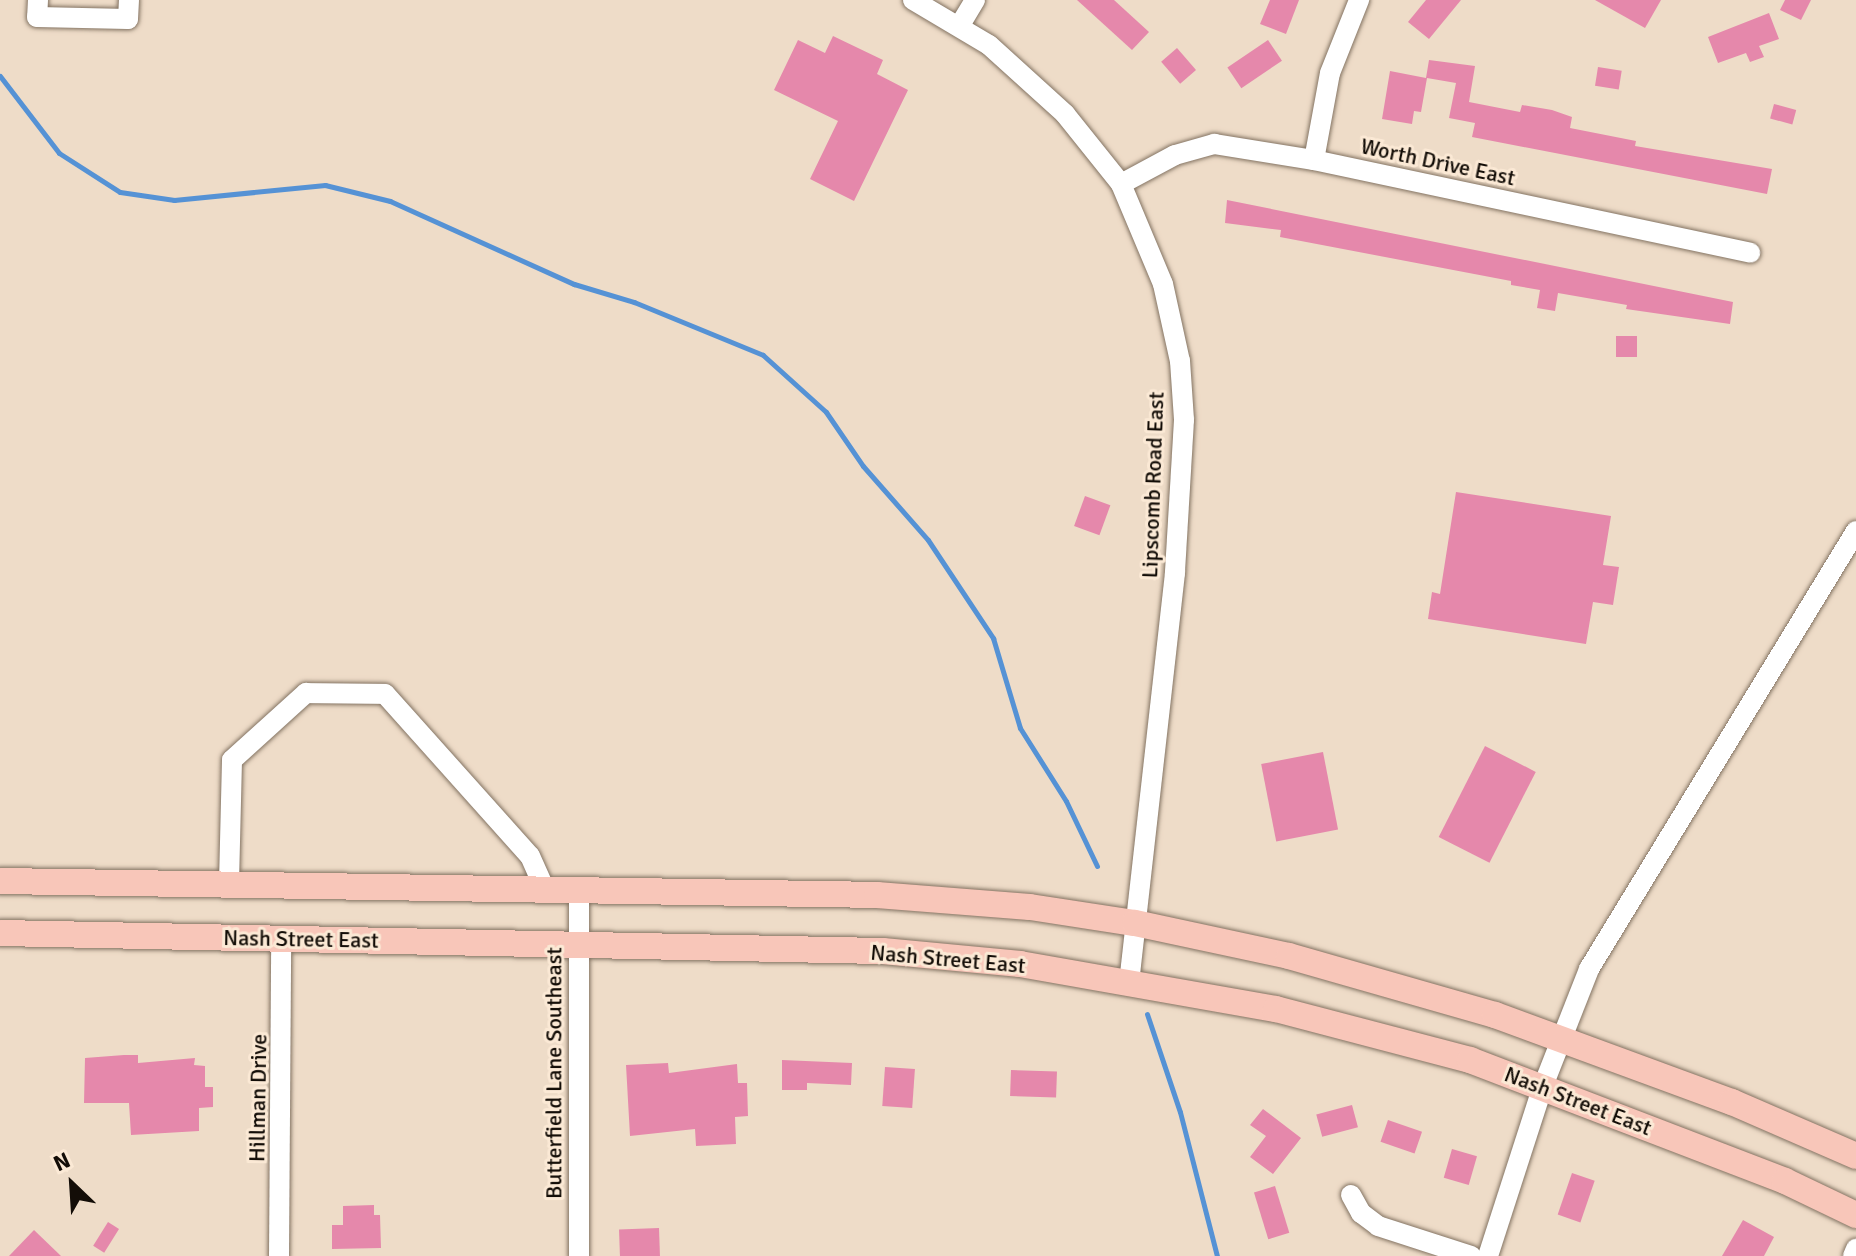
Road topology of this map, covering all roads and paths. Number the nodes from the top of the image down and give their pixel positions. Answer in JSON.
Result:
{"nodes":[{"id":1,"x":38,"y":0,"type":"edge"},
{"id":2,"x":129,"y":0,"type":"edge"},
{"id":3,"x":913,"y":0,"type":"edge"},
{"id":4,"x":975,"y":0,"type":"edge"},
{"id":5,"x":1359,"y":0,"type":"edge"},
{"id":6,"x":960,"y":25,"type":"junction"},
{"id":7,"x":1314,"y":160,"type":"junction"},
{"id":8,"x":1121,"y":184,"type":"junction"},
{"id":9,"x":1750,"y":253,"type":"dead end"},
{"id":10,"x":1856,"y":531,"type":"edge"},
{"id":11,"x":0,"y":881,"type":"edge"},
{"id":12,"x":229,"y":883,"type":"junction"},
{"id":13,"x":545,"y":889,"type":"junction"},
{"id":14,"x":579,"y":889,"type":"junction"},
{"id":15,"x":1135,"y":923,"type":"junction"},
{"id":16,"x":0,"y":933,"type":"edge"},
{"id":17,"x":281,"y":940,"type":"junction"},
{"id":18,"x":578,"y":944,"type":"junction"},
{"id":19,"x":1129,"y":981,"type":"junction"},
{"id":20,"x":1561,"y":1039,"type":"junction"},
{"id":21,"x":1543,"y":1086,"type":"junction"},
{"id":22,"x":1856,"y":1156,"type":"edge"},
{"id":23,"x":1351,"y":1195,"type":"dead end"},
{"id":24,"x":1856,"y":1215,"type":"edge"},
{"id":25,"x":1856,"y":1249,"type":"edge"},
{"id":26,"x":279,"y":1256,"type":"edge"},
{"id":27,"x":579,"y":1256,"type":"edge"},
{"id":28,"x":1471,"y":1256,"type":"edge"},
{"id":29,"x":1488,"y":1256,"type":"edge"},
{"id":30,"x":1853,"y":1256,"type":"edge"}],
"edges":[{"from":1,"to":2,"type":"street"},
{"from":3,"to":6,"type":"street","name":"Lipscomb Road East"},
{"from":4,"to":6,"type":"street"},
{"from":5,"to":7,"type":"street"},
{"from":6,"to":8,"type":"street","name":"Lipscomb Road East"},
{"from":7,"to":8,"type":"street","name":"Worth Drive East"},
{"from":7,"to":9,"type":"street","name":"Worth Drive East"},
{"from":8,"to":15,"type":"street","name":"Lipscomb Road East"},
{"from":10,"to":20,"type":"street"},
{"from":11,"to":12,"type":"main road"},
{"from":12,"to":13,"type":"main road"},
{"from":12,"to":13,"type":"street"},
{"from":13,"to":14,"type":"main road"},
{"from":14,"to":15,"type":"main road"},
{"from":14,"to":18,"type":"street","name":"Butterfield Lane Southeast"},
{"from":15,"to":19,"type":"street","name":"Lipscomb Road East"},
{"from":15,"to":20,"type":"main road"},
{"from":16,"to":17,"type":"main road","name":"Nash Street East"},
{"from":17,"to":18,"type":"main road","name":"Nash Street East"},
{"from":17,"to":26,"type":"street","name":"Hillman Drive"},
{"from":18,"to":19,"type":"main road","name":"Nash Street East"},
{"from":18,"to":27,"type":"street","name":"Butterfield Lane Southeast"},
{"from":19,"to":21,"type":"main road","name":"Nash Street East"},
{"from":20,"to":21,"type":"street"},
{"from":20,"to":22,"type":"main road"},
{"from":21,"to":24,"type":"main road","name":"Nash Street East"},
{"from":21,"to":29,"type":"street"},
{"from":23,"to":28,"type":"street"},
{"from":25,"to":30,"type":"street"}]}
